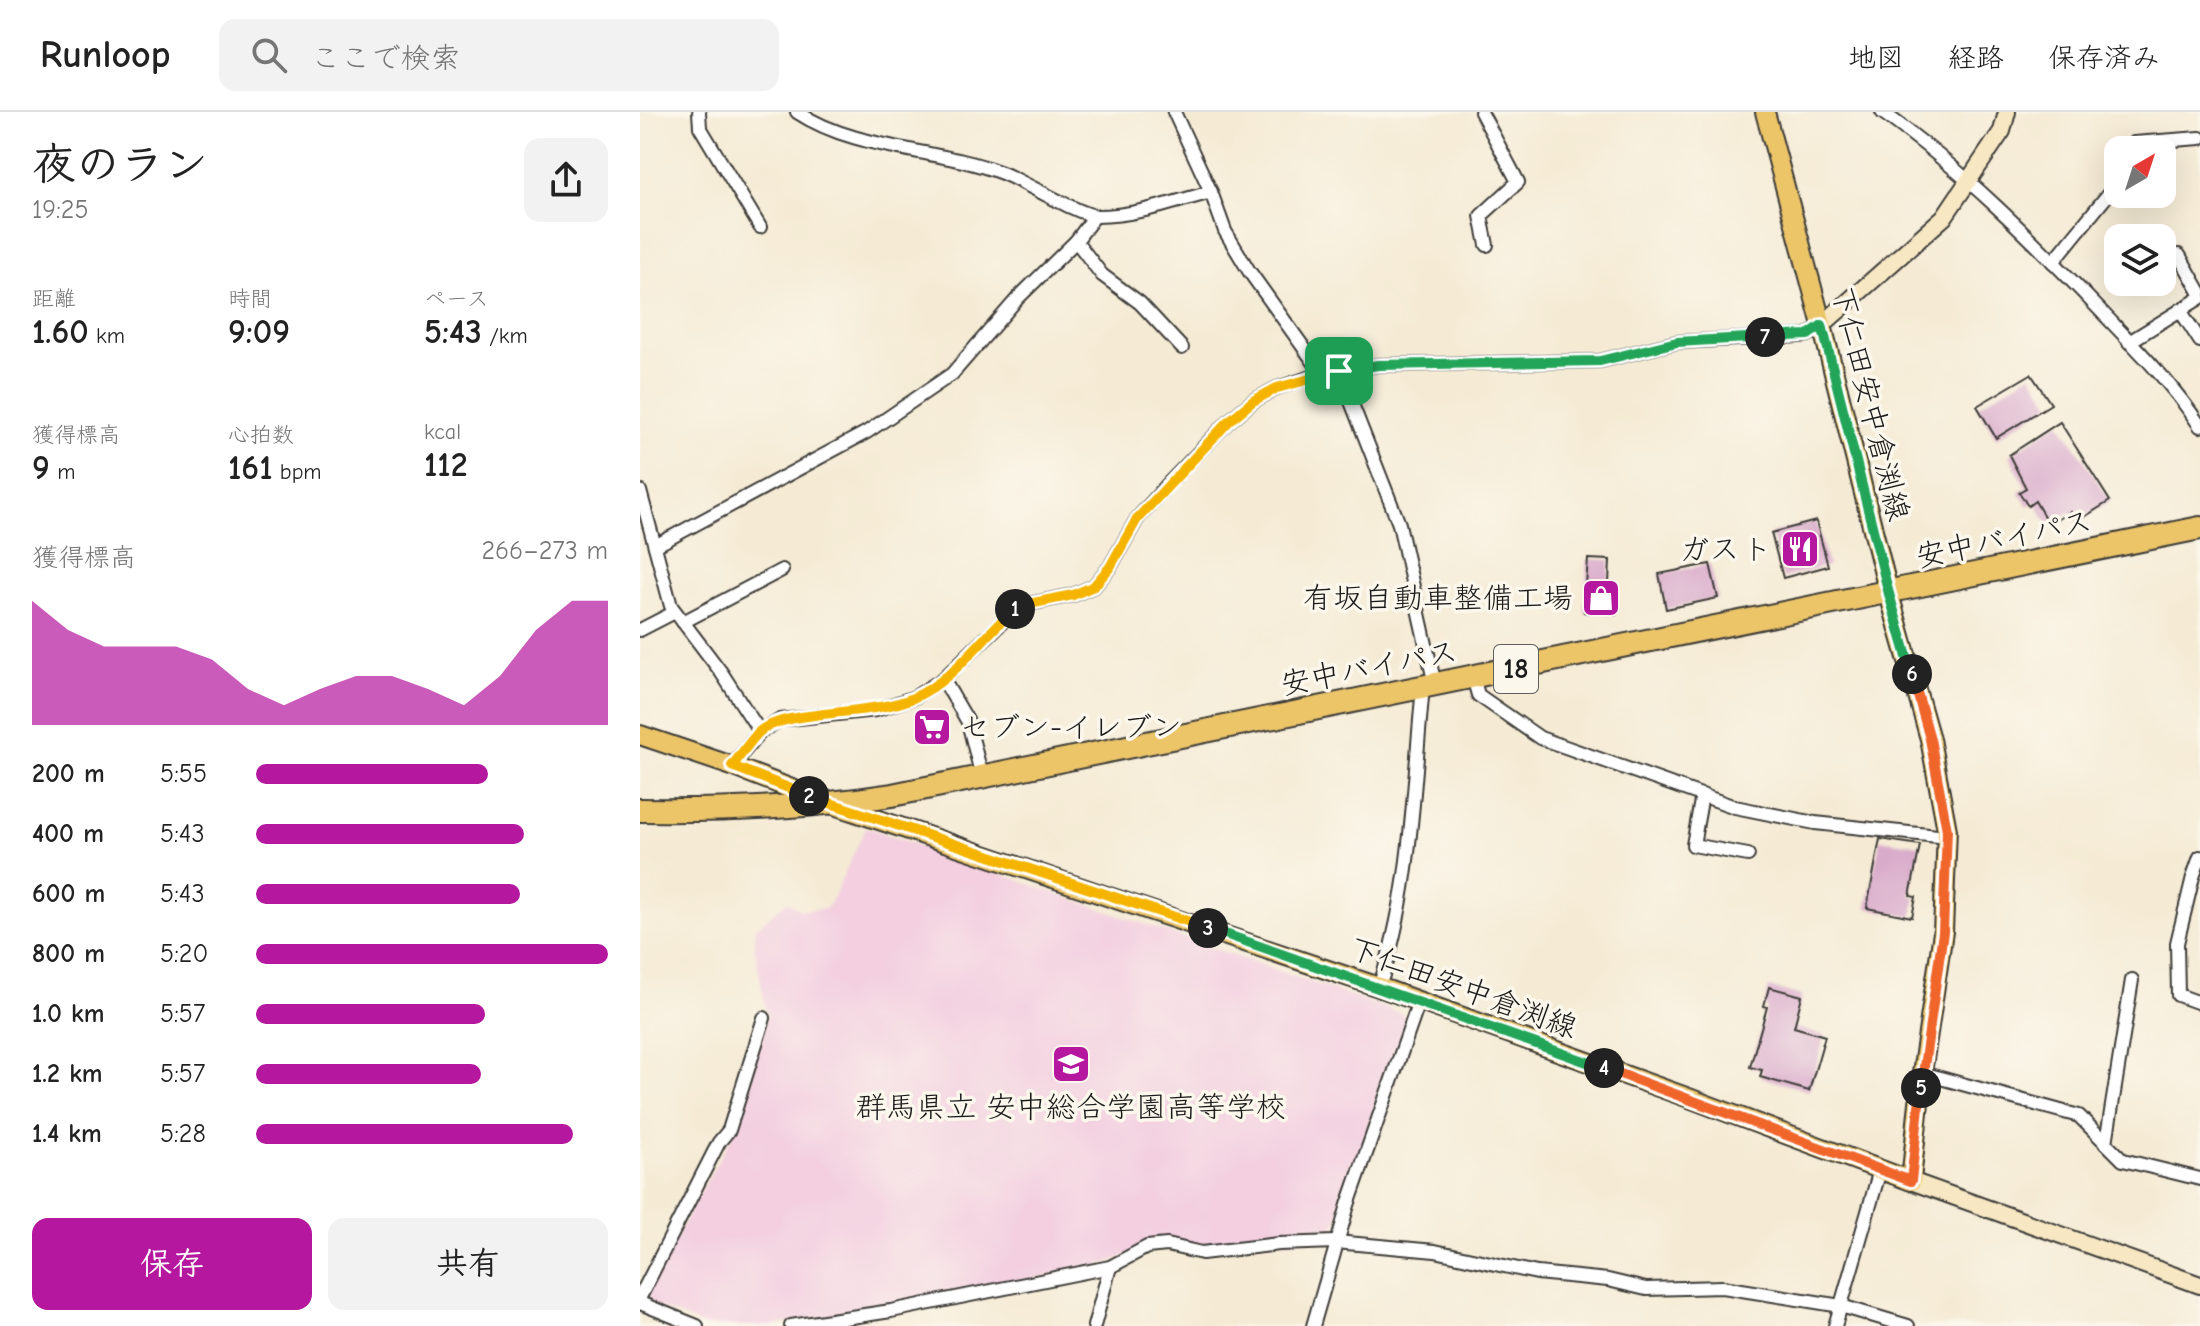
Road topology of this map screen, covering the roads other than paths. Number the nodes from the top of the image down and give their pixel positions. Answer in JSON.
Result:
{"nodes":[{"id":1,"x":699,"y":112,"type":"edge"},
{"id":2,"x":797,"y":112,"type":"edge"},
{"id":3,"x":1174,"y":112,"type":"edge"},
{"id":4,"x":1481,"y":112,"type":"edge"},
{"id":5,"x":1765,"y":112,"type":"edge"},
{"id":6,"x":1882,"y":112,"type":"edge"},
{"id":7,"x":2007,"y":112,"type":"edge"},
{"id":8,"x":2200,"y":138,"type":"edge"},
{"id":9,"x":2176,"y":140,"type":"edge"},
{"id":10,"x":1969,"y":180,"type":"junction"},
{"id":11,"x":1211,"y":192,"type":"junction"},
{"id":12,"x":2104,"y":199,"type":"edge"},
{"id":13,"x":1094,"y":217,"type":"junction"},
{"id":14,"x":760,"y":227,"type":"dead end"},
{"id":15,"x":1076,"y":241,"type":"junction"},
{"id":16,"x":1487,"y":245,"type":"dead end"},
{"id":17,"x":2179,"y":255,"type":"dead end"},
{"id":18,"x":2053,"y":262,"type":"junction"},
{"id":19,"x":2200,"y":292,"type":"edge"},
{"id":20,"x":2200,"y":298,"type":"edge"},
{"id":21,"x":2180,"y":310,"type":"junction"},
{"id":22,"x":1822,"y":325,"type":"junction"},
{"id":23,"x":2200,"y":341,"type":"edge"},
{"id":24,"x":2129,"y":342,"type":"junction"},
{"id":25,"x":1182,"y":348,"type":"dead end"},
{"id":26,"x":1339,"y":371,"type":"junction"},
{"id":27,"x":1324,"y":376,"type":"junction"},
{"id":28,"x":2200,"y":426,"type":"edge"},
{"id":29,"x":640,"y":491,"type":"edge"},
{"id":30,"x":644,"y":525,"type":"edge"},
{"id":31,"x":2200,"y":528,"type":"edge"},
{"id":32,"x":655,"y":546,"type":"junction"},
{"id":33,"x":782,"y":570,"type":"dead end"},
{"id":34,"x":1889,"y":594,"type":"junction"},
{"id":35,"x":679,"y":617,"type":"junction"},
{"id":36,"x":640,"y":630,"type":"edge"},
{"id":37,"x":1473,"y":677,"type":"junction"},
{"id":38,"x":943,"y":679,"type":"junction"},
{"id":39,"x":1429,"y":686,"type":"junction"},
{"id":40,"x":760,"y":732,"type":"junction"},
{"id":41,"x":640,"y":735,"type":"edge"},
{"id":42,"x":732,"y":766,"type":"junction"},
{"id":43,"x":982,"y":777,"type":"junction"},
{"id":44,"x":1702,"y":795,"type":"junction"},
{"id":45,"x":831,"y":804,"type":"junction"},
{"id":46,"x":640,"y":810,"type":"edge"},
{"id":47,"x":1947,"y":837,"type":"junction"},
{"id":48,"x":1748,"y":855,"type":"dead end"},
{"id":49,"x":2200,"y":857,"type":"edge"},
{"id":50,"x":2132,"y":980,"type":"dead end"},
{"id":51,"x":1379,"y":987,"type":"junction"},
{"id":52,"x":1419,"y":1002,"type":"junction"},
{"id":53,"x":2200,"y":1003,"type":"edge"},
{"id":54,"x":764,"y":1018,"type":"dead end"},
{"id":55,"x":1922,"y":1073,"type":"junction"},
{"id":56,"x":2106,"y":1143,"type":"junction"},
{"id":57,"x":1880,"y":1170,"type":"junction"},
{"id":58,"x":2200,"y":1179,"type":"edge"},
{"id":59,"x":1911,"y":1181,"type":"junction"},
{"id":60,"x":1336,"y":1242,"type":"junction"},
{"id":61,"x":1110,"y":1267,"type":"junction"},
{"id":62,"x":2200,"y":1285,"type":"edge"},
{"id":63,"x":640,"y":1300,"type":"edge"},
{"id":64,"x":1841,"y":1306,"type":"junction"},
{"id":65,"x":697,"y":1326,"type":"edge"},
{"id":66,"x":791,"y":1326,"type":"edge"},
{"id":67,"x":1094,"y":1326,"type":"edge"},
{"id":68,"x":1313,"y":1326,"type":"edge"},
{"id":69,"x":1835,"y":1326,"type":"edge"},
{"id":70,"x":1908,"y":1326,"type":"edge"}],
"edges":[{"from":1,"to":14,"type":"street"},
{"from":2,"to":13,"type":"street"},
{"from":3,"to":11,"type":"street"},
{"from":4,"to":16,"type":"street"},
{"from":5,"to":22,"type":"main road","name":"下仁田安中倉渕線"},
{"from":6,"to":10,"type":"street"},
{"from":7,"to":10,"type":"main road"},
{"from":8,"to":9,"type":"street"},
{"from":10,"to":18,"type":"street"},
{"from":10,"to":22,"type":"main road"},
{"from":11,"to":13,"type":"street"},
{"from":11,"to":27,"type":"street"},
{"from":12,"to":18,"type":"street"},
{"from":13,"to":15,"type":"street"},
{"from":15,"to":25,"type":"street"},
{"from":15,"to":32,"type":"street"},
{"from":17,"to":19,"type":"street"},
{"from":18,"to":24,"type":"street"},
{"from":20,"to":21,"type":"street"},
{"from":21,"to":23,"type":"street"},
{"from":21,"to":24,"type":"street"},
{"from":22,"to":26,"type":"street"},
{"from":22,"to":34,"type":"main road","name":"下仁田安中倉渕線"},
{"from":24,"to":28,"type":"street"},
{"from":26,"to":27,"type":"street"},
{"from":26,"to":39,"type":"street"},
{"from":27,"to":38,"type":"street"},
{"from":29,"to":30,"type":"street"},
{"from":30,"to":32,"type":"street"},
{"from":31,"to":34,"type":"highway","name":"安中バイパス","number":"18"},
{"from":32,"to":35,"type":"street"},
{"from":33,"to":35,"type":"street"},
{"from":34,"to":37,"type":"highway","name":"安中バイパス","number":"18"},
{"from":34,"to":47,"type":"main road","name":"下仁田安中倉渕線"},
{"from":35,"to":36,"type":"street"},
{"from":35,"to":40,"type":"street"},
{"from":37,"to":39,"type":"highway","name":"安中バイパス","number":"18"},
{"from":37,"to":44,"type":"street"},
{"from":38,"to":40,"type":"street"},
{"from":38,"to":43,"type":"street"},
{"from":39,"to":43,"type":"highway","name":"安中バイパス","number":"18"},
{"from":39,"to":51,"type":"street"},
{"from":40,"to":42,"type":"street"},
{"from":41,"to":42,"type":"main road","name":"下仁田安中倉渕線"},
{"from":42,"to":45,"type":"main road","name":"下仁田安中倉渕線"},
{"from":43,"to":45,"type":"highway","name":"安中バイパス","number":"18"},
{"from":44,"to":47,"type":"street"},
{"from":44,"to":48,"type":"street"},
{"from":45,"to":46,"type":"highway","number":"18"},
{"from":45,"to":51,"type":"main road","name":"下仁田安中倉渕線"},
{"from":47,"to":55,"type":"main road","name":"下仁田安中倉渕線"},
{"from":49,"to":53,"type":"street"},
{"from":50,"to":56,"type":"street"},
{"from":51,"to":52,"type":"main road","name":"下仁田安中倉渕線"},
{"from":52,"to":57,"type":"main road","name":"下仁田安中倉渕線"},
{"from":52,"to":60,"type":"street"},
{"from":54,"to":63,"type":"street"},
{"from":55,"to":56,"type":"street"},
{"from":55,"to":59,"type":"main road","name":"下仁田安中倉渕線"},
{"from":56,"to":58,"type":"street"},
{"from":57,"to":59,"type":"main road","name":"下仁田安中倉渕線"},
{"from":57,"to":64,"type":"street"},
{"from":59,"to":62,"type":"main road"},
{"from":60,"to":61,"type":"street"},
{"from":60,"to":64,"type":"street"},
{"from":60,"to":68,"type":"street"},
{"from":61,"to":66,"type":"street"},
{"from":61,"to":67,"type":"street"},
{"from":63,"to":65,"type":"street"},
{"from":64,"to":69,"type":"street"},
{"from":64,"to":70,"type":"street"}]}
